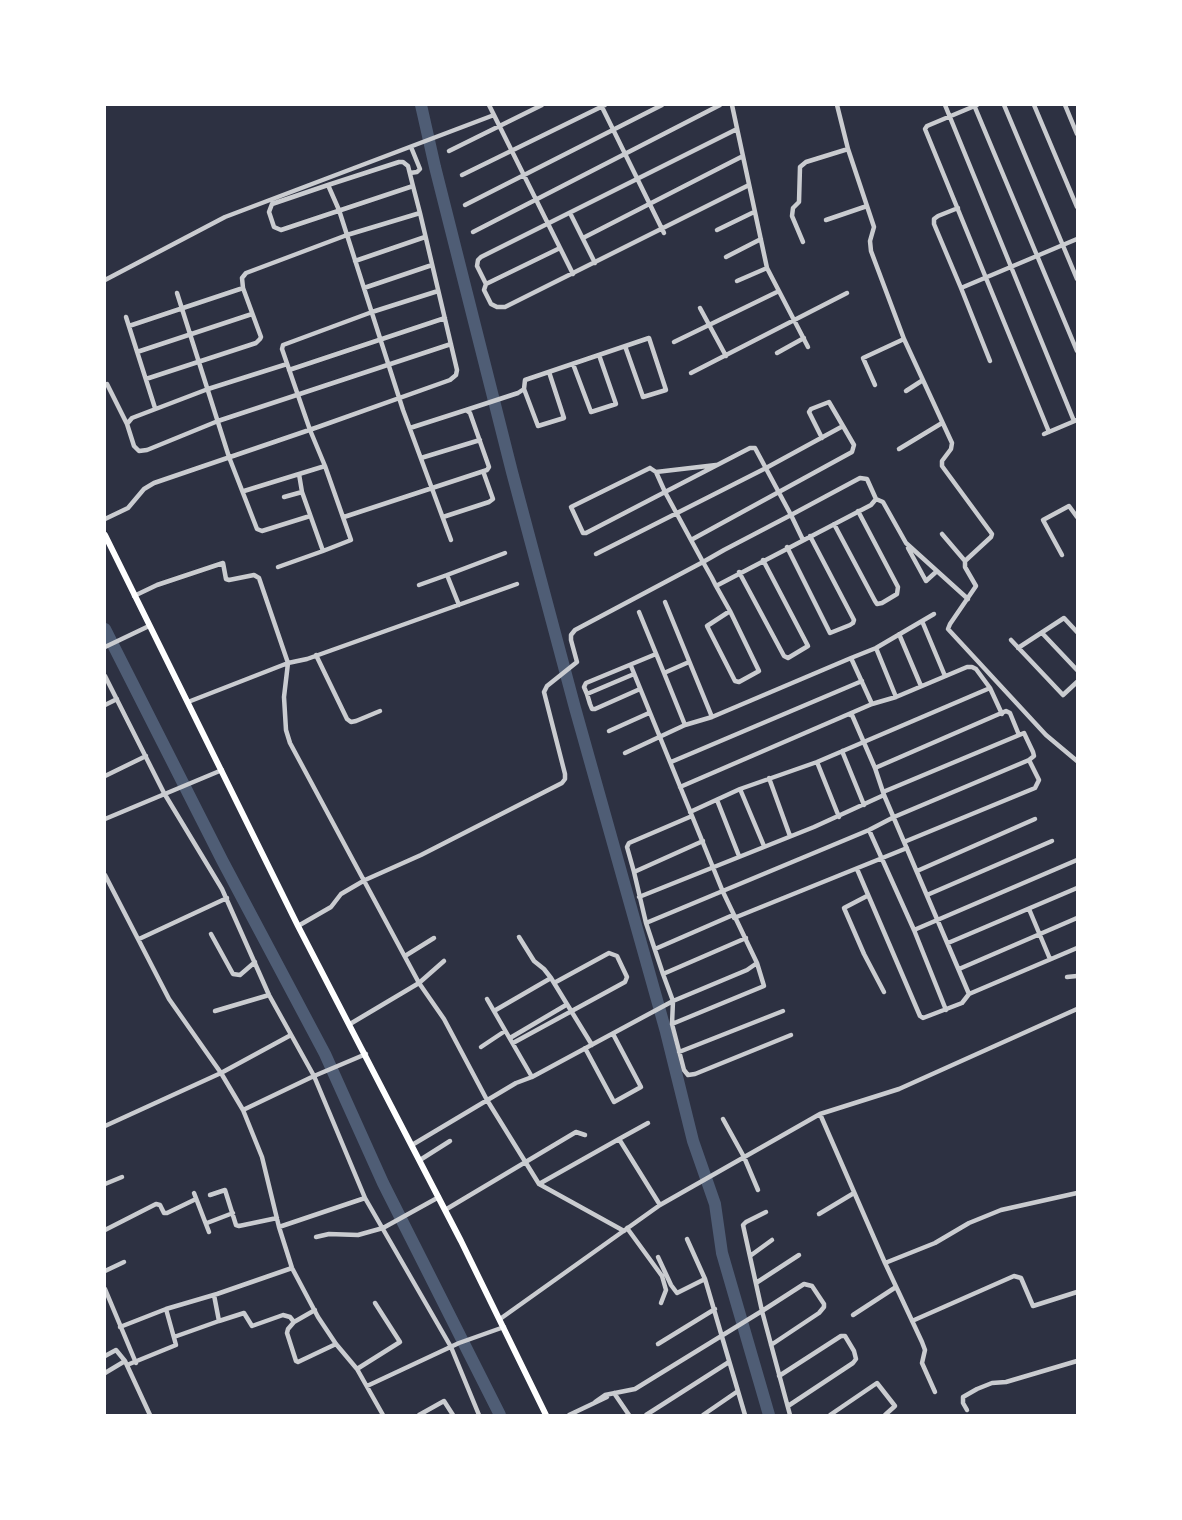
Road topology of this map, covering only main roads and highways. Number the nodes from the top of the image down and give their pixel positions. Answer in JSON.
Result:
{"nodes":[{"id":1,"x":105,"y":535,"type":"edge"},
{"id":2,"x":546,"y":1415,"type":"edge"}],
"edges":[{"from":1,"to":2,"type":"main road"}]}
